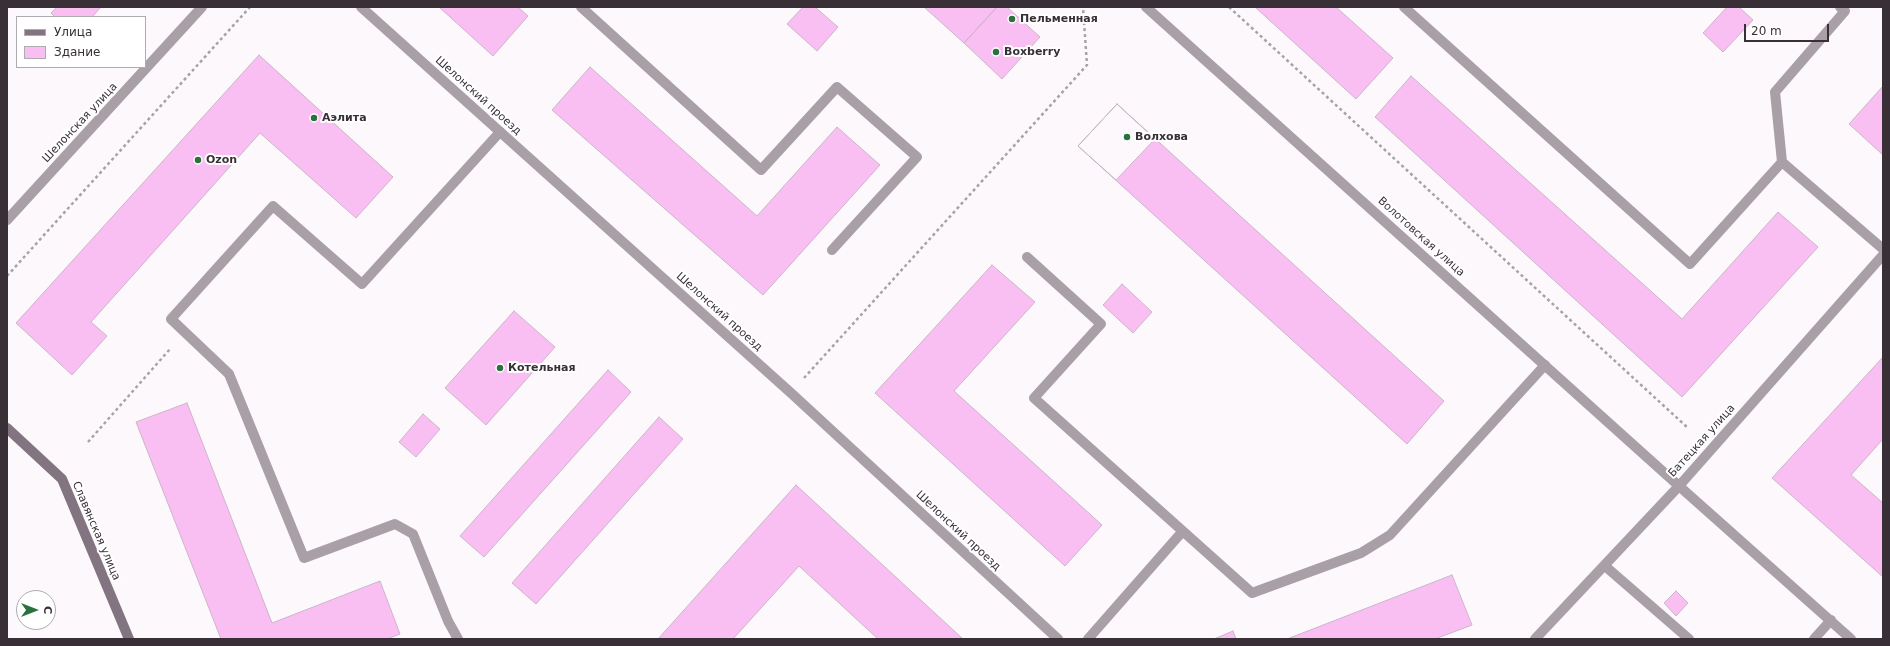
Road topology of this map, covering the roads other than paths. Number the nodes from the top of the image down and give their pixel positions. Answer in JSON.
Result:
{"nodes":[{"id":1,"x":202,"y":7,"type":"edge"},
{"id":2,"x":361,"y":7,"type":"edge"},
{"id":3,"x":581,"y":7,"type":"edge"},
{"id":4,"x":1146,"y":7,"type":"edge"},
{"id":5,"x":1404,"y":7,"type":"edge"},
{"id":6,"x":1840,"y":7,"type":"edge"},
{"id":7,"x":500,"y":132,"type":"junction"},
{"id":8,"x":1782,"y":162,"type":"junction"},
{"id":9,"x":7,"y":220,"type":"edge"},
{"id":10,"x":1883,"y":249,"type":"edge"},
{"id":11,"x":832,"y":250,"type":"dead end"},
{"id":12,"x":1883,"y":255,"type":"edge"},
{"id":13,"x":1027,"y":257,"type":"dead end"},
{"id":14,"x":1545,"y":365,"type":"junction"},
{"id":15,"x":7,"y":428,"type":"edge"},
{"id":16,"x":1679,"y":486,"type":"junction"},
{"id":17,"x":1182,"y":532,"type":"junction"},
{"id":18,"x":1605,"y":566,"type":"junction"},
{"id":19,"x":1830,"y":620,"type":"junction"},
{"id":20,"x":129,"y":639,"type":"edge"},
{"id":21,"x":458,"y":639,"type":"edge"},
{"id":22,"x":1058,"y":639,"type":"edge"},
{"id":23,"x":1088,"y":639,"type":"edge"},
{"id":24,"x":1535,"y":639,"type":"edge"},
{"id":25,"x":1689,"y":639,"type":"edge"},
{"id":26,"x":1814,"y":639,"type":"edge"},
{"id":27,"x":1851,"y":639,"type":"edge"}],
"edges":[{"from":1,"to":9,"type":"street","name":"Шелонская улица"},
{"from":2,"to":7,"type":"street","name":"Шелонский проезд"},
{"from":3,"to":11,"type":"street"},
{"from":4,"to":14,"type":"street","name":"Волотовская улица"},
{"from":5,"to":8,"type":"street"},
{"from":6,"to":8,"type":"street"},
{"from":7,"to":21,"type":"street"},
{"from":7,"to":22,"type":"street","name":"Шелонский проезд"},
{"from":8,"to":10,"type":"street"},
{"from":12,"to":16,"type":"street","name":"Батецкая улица"},
{"from":13,"to":17,"type":"street"},
{"from":14,"to":16,"type":"street","name":"Волотовская улица"},
{"from":14,"to":17,"type":"street"},
{"from":15,"to":20,"type":"street","name":"Славянская улица"},
{"from":16,"to":18,"type":"street","name":"Батецкая улица"},
{"from":16,"to":19,"type":"street","name":"Волотовская улица"},
{"from":17,"to":23,"type":"street"},
{"from":18,"to":24,"type":"street","name":"Батецкая улица"},
{"from":18,"to":25,"type":"street"},
{"from":19,"to":26,"type":"street"},
{"from":19,"to":27,"type":"street","name":"Волотовская улица"}]}
